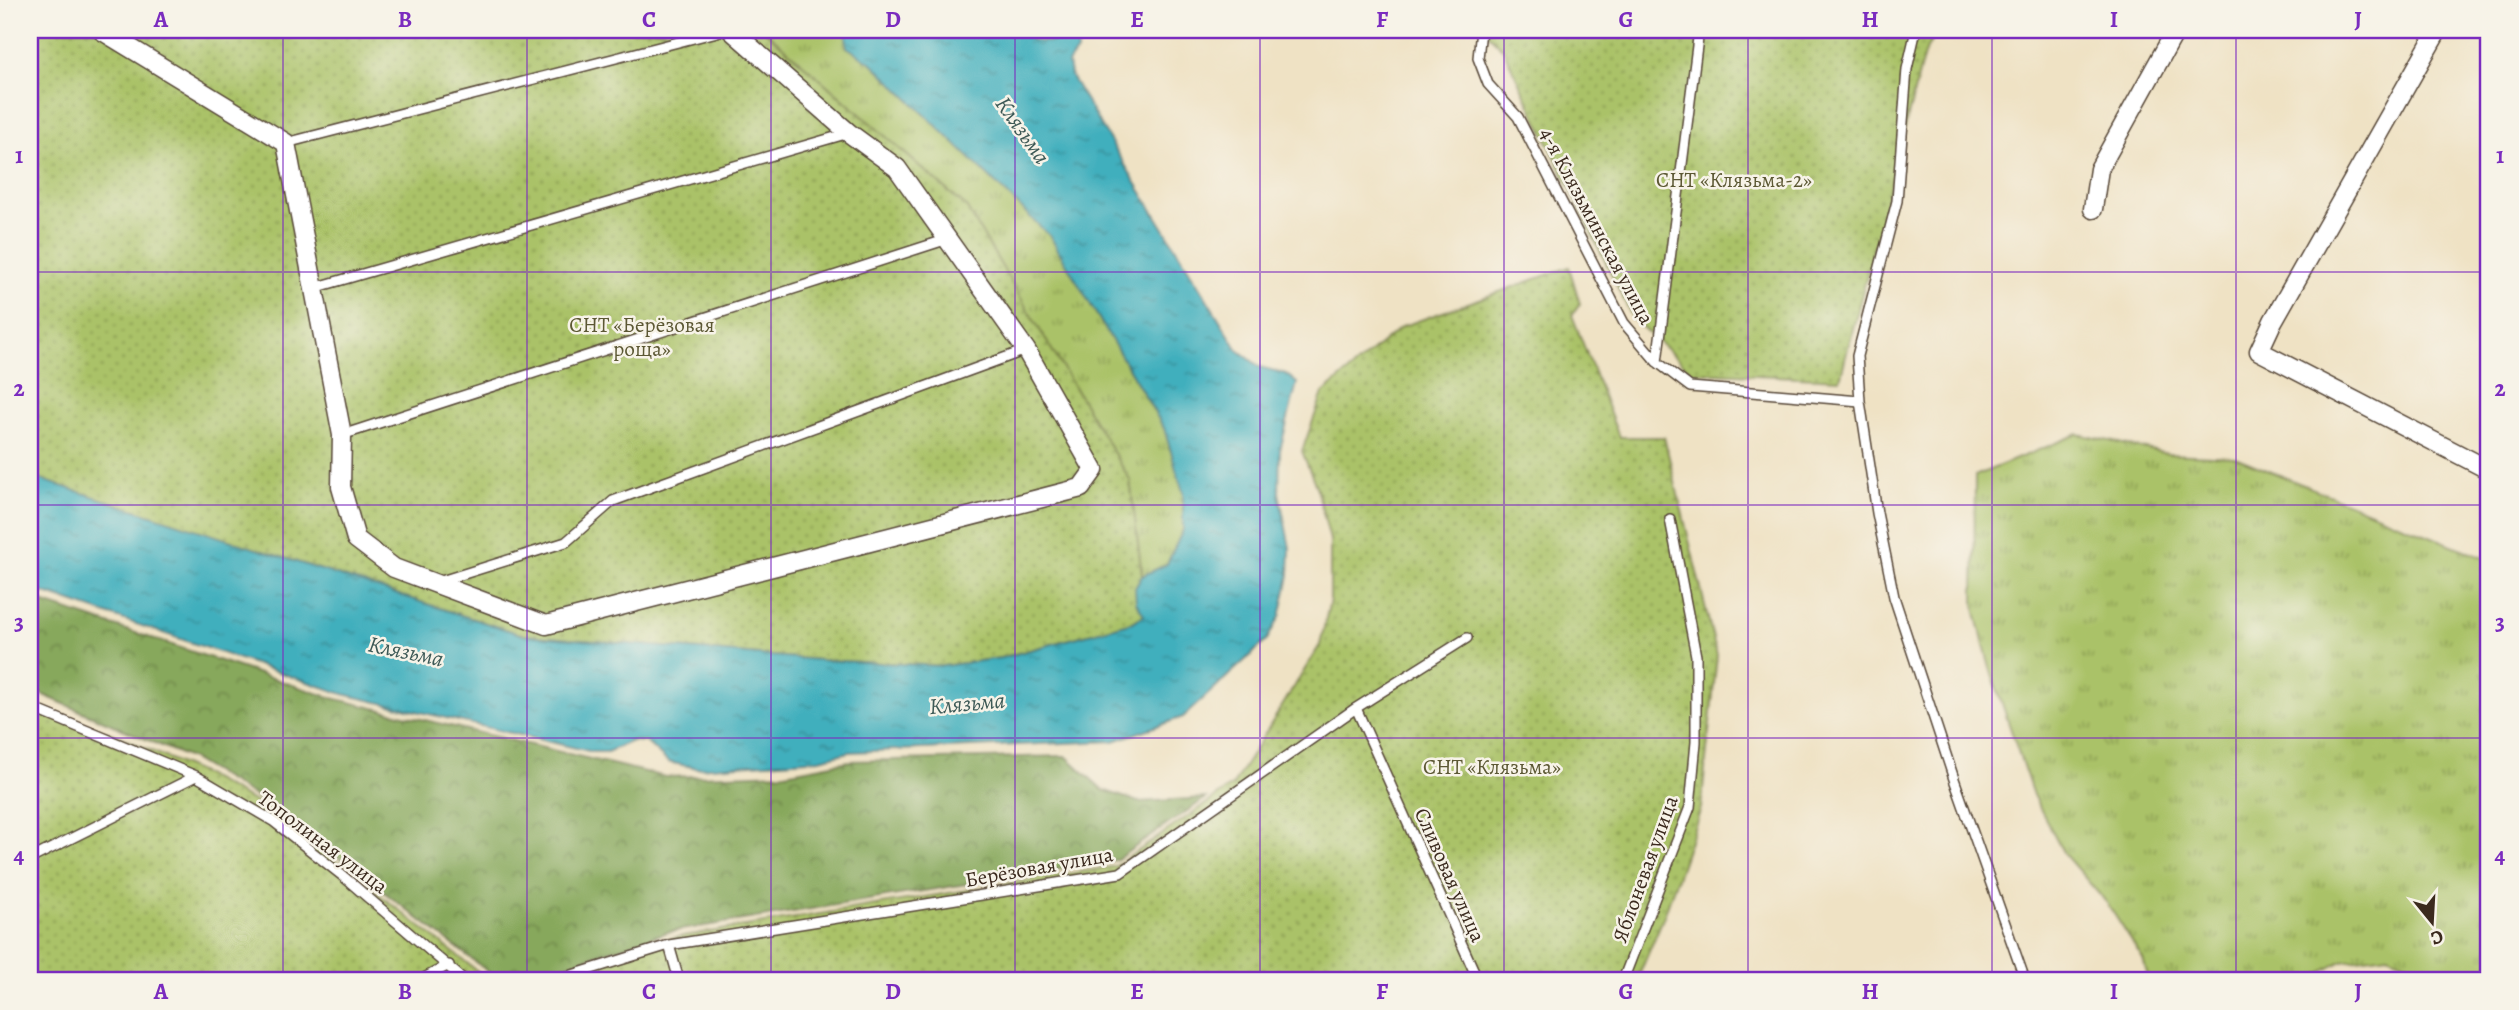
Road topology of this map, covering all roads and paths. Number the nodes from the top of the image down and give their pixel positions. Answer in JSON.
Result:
{"nodes":[{"id":1,"x":101,"y":30,"type":"edge"},
{"id":2,"x":725,"y":30,"type":"edge"},
{"id":3,"x":731,"y":30,"type":"edge"},
{"id":4,"x":1481,"y":30,"type":"edge"},
{"id":5,"x":1699,"y":30,"type":"edge"},
{"id":6,"x":1916,"y":30,"type":"edge"},
{"id":7,"x":2176,"y":30,"type":"edge"},
{"id":8,"x":2438,"y":30,"type":"edge"},
{"id":9,"x":849,"y":133,"type":"junction"},
{"id":10,"x":286,"y":143,"type":"junction"},
{"id":11,"x":2093,"y":209,"type":"dead end"},
{"id":12,"x":948,"y":239,"type":"junction"},
{"id":13,"x":314,"y":288,"type":"junction"},
{"id":14,"x":1026,"y":351,"type":"junction"},
{"id":15,"x":1657,"y":362,"type":"junction"},
{"id":16,"x":1860,"y":401,"type":"junction"},
{"id":17,"x":342,"y":435,"type":"junction"},
{"id":18,"x":2489,"y":470,"type":"edge"},
{"id":19,"x":1670,"y":519,"type":"dead end"},
{"id":20,"x":434,"y":583,"type":"junction"},
{"id":21,"x":1467,"y":638,"type":"dead end"},
{"id":22,"x":30,"y":707,"type":"edge"},
{"id":23,"x":1356,"y":708,"type":"junction"},
{"id":24,"x":196,"y":776,"type":"junction"},
{"id":25,"x":30,"y":859,"type":"edge"},
{"id":26,"x":669,"y":945,"type":"junction"},
{"id":27,"x":449,"y":965,"type":"junction"},
{"id":28,"x":420,"y":980,"type":"edge"},
{"id":29,"x":464,"y":980,"type":"edge"},
{"id":30,"x":556,"y":980,"type":"edge"},
{"id":31,"x":679,"y":980,"type":"edge"},
{"id":32,"x":1478,"y":980,"type":"edge"},
{"id":33,"x":1623,"y":980,"type":"edge"},
{"id":34,"x":2025,"y":980,"type":"edge"}],
"edges":[{"from":1,"to":10,"type":"street"},
{"from":2,"to":10,"type":"lane"},
{"from":3,"to":9,"type":"street"},
{"from":4,"to":15,"type":"lane","name":"4-я Клязьминская улица"},
{"from":5,"to":15,"type":"lane"},
{"from":6,"to":16,"type":"lane"},
{"from":7,"to":11,"type":"street"},
{"from":8,"to":18,"type":"street"},
{"from":9,"to":12,"type":"street"},
{"from":9,"to":13,"type":"lane"},
{"from":10,"to":13,"type":"street"},
{"from":12,"to":14,"type":"street"},
{"from":12,"to":17,"type":"lane"},
{"from":13,"to":17,"type":"street"},
{"from":14,"to":20,"type":"lane"},
{"from":14,"to":20,"type":"street"},
{"from":15,"to":16,"type":"lane","name":"4-я Клязьминская улица"},
{"from":16,"to":34,"type":"lane"},
{"from":17,"to":20,"type":"street"},
{"from":19,"to":33,"type":"lane","name":"Яблоневая улица"},
{"from":21,"to":23,"type":"lane","name":"Берёзовая улица"},
{"from":22,"to":24,"type":"lane","name":"Тополиная улица"},
{"from":23,"to":26,"type":"lane","name":"Берёзовая улица"},
{"from":23,"to":32,"type":"lane","name":"Сливовая улица"},
{"from":24,"to":25,"type":"lane"},
{"from":24,"to":27,"type":"lane","name":"Тополиная улица"},
{"from":26,"to":30,"type":"lane","name":"Берёзовая улица"},
{"from":26,"to":31,"type":"lane"},
{"from":27,"to":28,"type":"lane"},
{"from":27,"to":29,"type":"lane","name":"Тополиная улица"}]}
